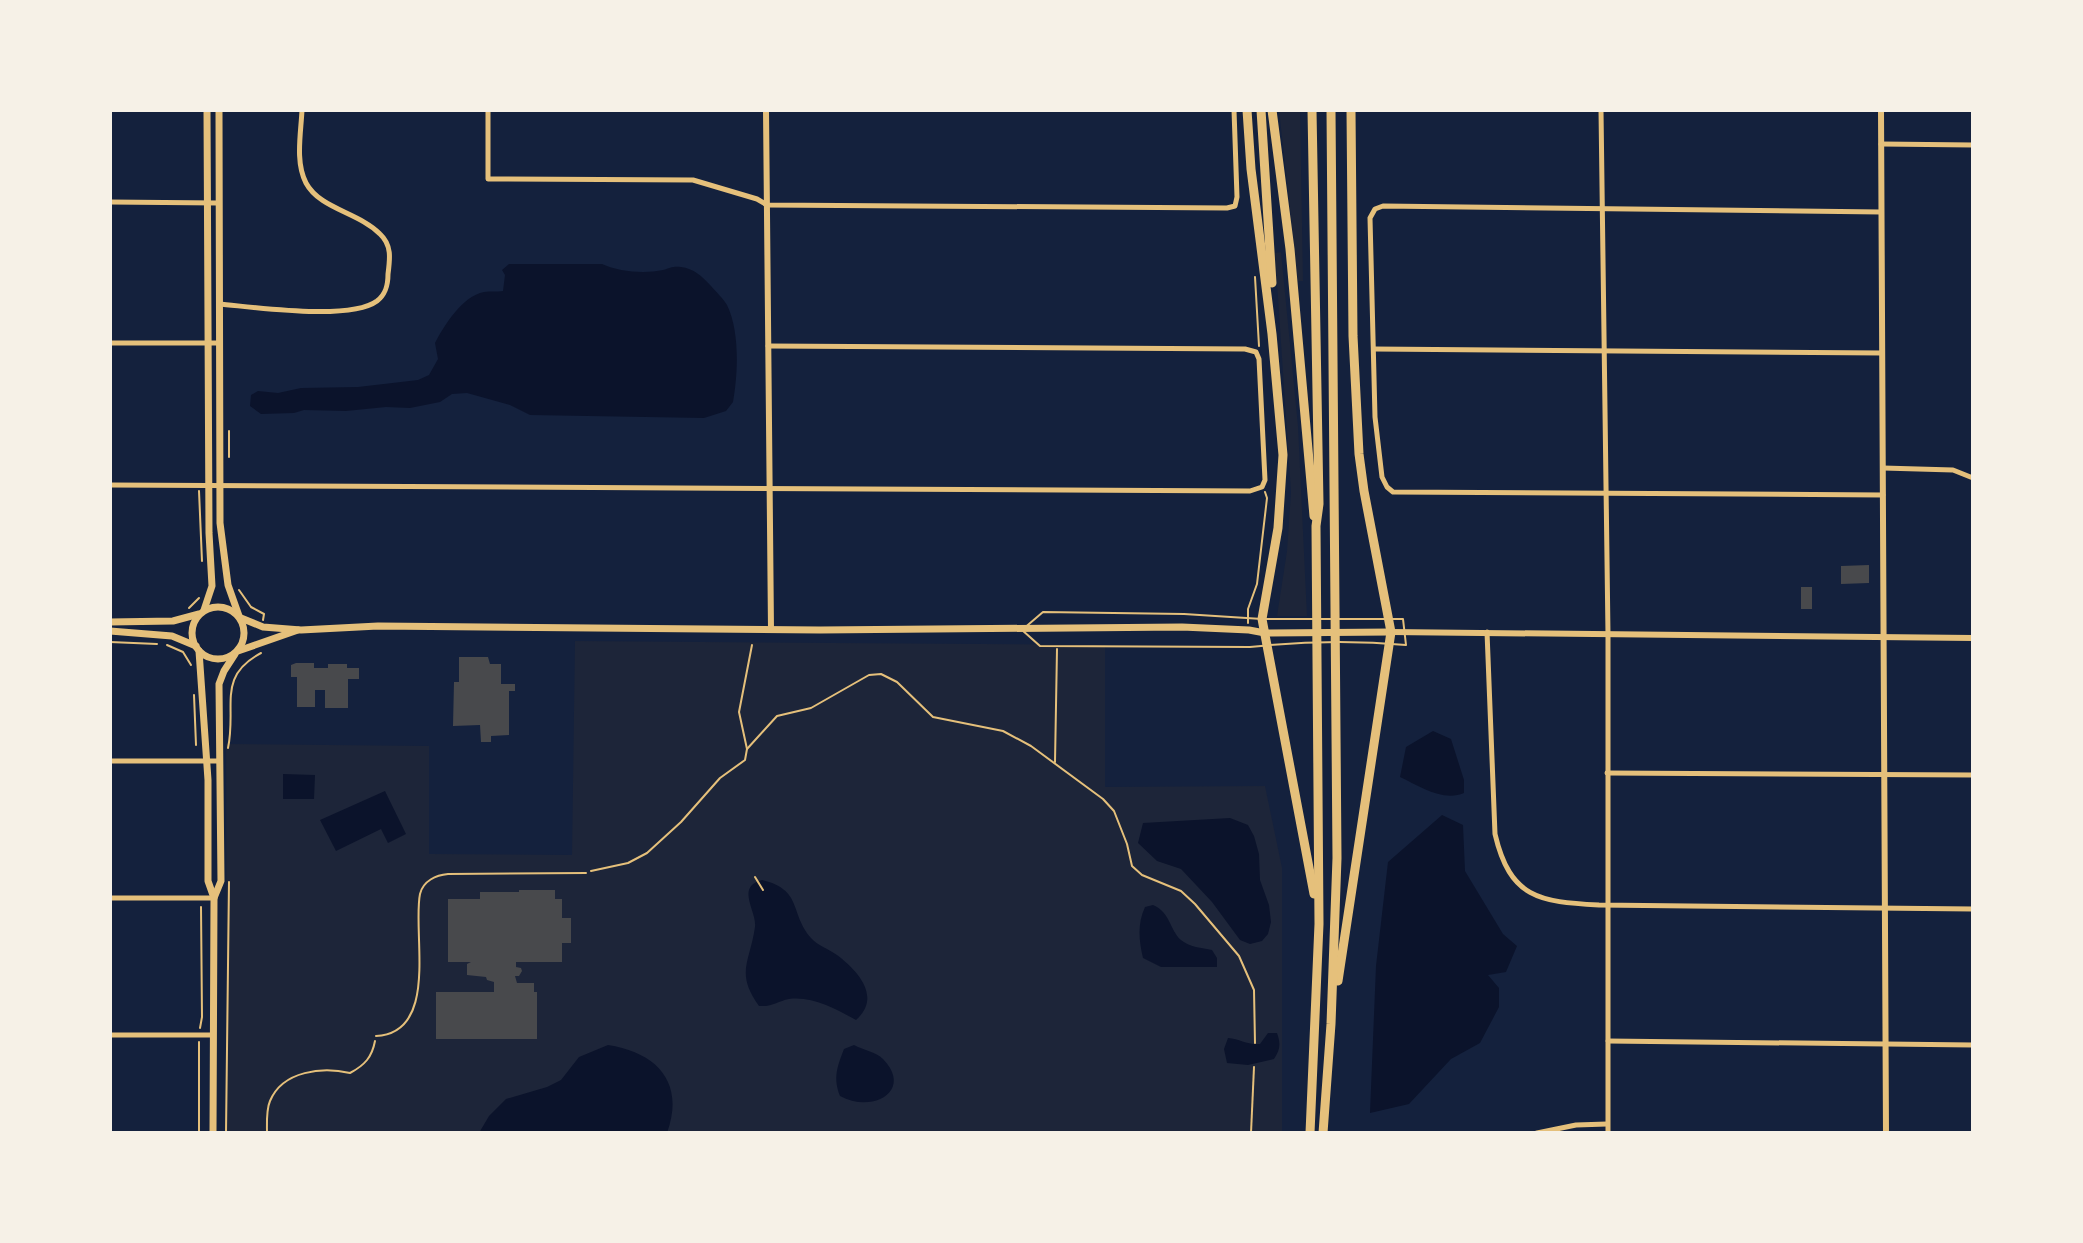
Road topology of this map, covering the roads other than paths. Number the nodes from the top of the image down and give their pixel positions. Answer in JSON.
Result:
{"nodes":[{"id":1,"x":207,"y":110,"type":"edge"},
{"id":2,"x":219,"y":110,"type":"edge"},
{"id":3,"x":302,"y":110,"type":"edge"},
{"id":4,"x":488,"y":110,"type":"edge"},
{"id":5,"x":766,"y":110,"type":"edge"},
{"id":6,"x":1234,"y":110,"type":"edge"},
{"id":7,"x":1247,"y":110,"type":"edge"},
{"id":8,"x":1261,"y":110,"type":"edge"},
{"id":9,"x":1272,"y":110,"type":"edge"},
{"id":10,"x":1312,"y":110,"type":"edge"},
{"id":11,"x":1331,"y":110,"type":"edge"},
{"id":12,"x":1351,"y":110,"type":"edge"},
{"id":13,"x":1601,"y":110,"type":"edge"},
{"id":14,"x":1881,"y":110,"type":"edge"},
{"id":15,"x":1881,"y":144,"type":"junction"},
{"id":16,"x":1973,"y":145,"type":"edge"},
{"id":17,"x":110,"y":202,"type":"edge"},
{"id":18,"x":208,"y":202,"type":"junction"},
{"id":19,"x":218,"y":203,"type":"junction"},
{"id":20,"x":767,"y":205,"type":"junction"},
{"id":21,"x":1602,"y":209,"type":"junction"},
{"id":22,"x":1881,"y":212,"type":"junction"},
{"id":23,"x":219,"y":304,"type":"junction"},
{"id":24,"x":1272,"y":334,"type":"junction"},
{"id":25,"x":110,"y":343,"type":"edge"},
{"id":26,"x":209,"y":343,"type":"junction"},
{"id":27,"x":220,"y":343,"type":"junction"},
{"id":28,"x":768,"y":346,"type":"junction"},
{"id":29,"x":1374,"y":349,"type":"junction"},
{"id":30,"x":1605,"y":352,"type":"junction"},
{"id":31,"x":1882,"y":353,"type":"junction"},
{"id":32,"x":1883,"y":468,"type":"junction"},
{"id":33,"x":1973,"y":478,"type":"edge"},
{"id":34,"x":219,"y":484,"type":"junction"},
{"id":35,"x":110,"y":485,"type":"edge"},
{"id":36,"x":209,"y":485,"type":"junction"},
{"id":37,"x":770,"y":488,"type":"junction"},
{"id":38,"x":1606,"y":493,"type":"junction"},
{"id":39,"x":1883,"y":495,"type":"junction"},
{"id":40,"x":1316,"y":526,"type":"junction"},
{"id":41,"x":202,"y":612,"type":"junction"},
{"id":42,"x":240,"y":617,"type":"junction"},
{"id":43,"x":110,"y":622,"type":"edge"},
{"id":44,"x":301,"y":630,"type":"junction"},
{"id":45,"x":771,"y":630,"type":"junction"},
{"id":46,"x":110,"y":631,"type":"edge"},
{"id":47,"x":1391,"y":632,"type":"junction"},
{"id":48,"x":1487,"y":632,"type":"junction"},
{"id":49,"x":1265,"y":633,"type":"junction"},
{"id":50,"x":1608,"y":634,"type":"junction"},
{"id":51,"x":1884,"y":638,"type":"junction"},
{"id":52,"x":1973,"y":638,"type":"edge"},
{"id":53,"x":197,"y":649,"type":"junction"},
{"id":54,"x":236,"y":652,"type":"junction"},
{"id":55,"x":110,"y":761,"type":"edge"},
{"id":56,"x":220,"y":761,"type":"junction"},
{"id":57,"x":207,"y":762,"type":"junction"},
{"id":58,"x":1607,"y":773,"type":"junction"},
{"id":59,"x":1884,"y":774,"type":"junction"},
{"id":60,"x":1973,"y":775,"type":"edge"},
{"id":61,"x":586,"y":873,"type":"road end"},
{"id":62,"x":110,"y":898,"type":"edge"},
{"id":63,"x":214,"y":898,"type":"junction"},
{"id":64,"x":1608,"y":905,"type":"junction"},
{"id":65,"x":1973,"y":909,"type":"edge"},
{"id":66,"x":1885,"y":910,"type":"junction"},
{"id":67,"x":1319,"y":924,"type":"junction"},
{"id":68,"x":1331,"y":1024,"type":"junction"},
{"id":69,"x":110,"y":1035,"type":"edge"},
{"id":70,"x":213,"y":1035,"type":"junction"},
{"id":71,"x":376,"y":1036,"type":"road end"},
{"id":72,"x":1608,"y":1041,"type":"junction"},
{"id":73,"x":1973,"y":1045,"type":"edge"},
{"id":74,"x":1885,"y":1046,"type":"junction"},
{"id":75,"x":1607,"y":1124,"type":"junction"},
{"id":76,"x":213,"y":1133,"type":"edge"},
{"id":77,"x":1310,"y":1133,"type":"edge"},
{"id":78,"x":1323,"y":1133,"type":"edge"},
{"id":79,"x":1537,"y":1133,"type":"edge"},
{"id":80,"x":1608,"y":1133,"type":"edge"},
{"id":81,"x":1886,"y":1133,"type":"edge"}],
"edges":[{"from":1,"to":18,"type":"main road"},
{"from":2,"to":19,"type":"main road"},
{"from":3,"to":23,"type":"street"},
{"from":4,"to":20,"type":"street"},
{"from":5,"to":20,"type":"street"},
{"from":6,"to":20,"type":"street"},
{"from":7,"to":24,"type":"highway"},
{"from":8,"to":24,"type":"highway"},
{"from":9,"to":40,"type":"highway"},
{"from":10,"to":40,"type":"highway"},
{"from":11,"to":68,"type":"highway"},
{"from":12,"to":47,"type":"highway"},
{"from":13,"to":21,"type":"street"},
{"from":14,"to":15,"type":"street"},
{"from":15,"to":16,"type":"street"},
{"from":15,"to":22,"type":"street"},
{"from":17,"to":18,"type":"street"},
{"from":18,"to":19,"type":"street"},
{"from":18,"to":26,"type":"main road"},
{"from":19,"to":23,"type":"main road"},
{"from":20,"to":28,"type":"street"},
{"from":21,"to":22,"type":"street"},
{"from":21,"to":29,"type":"street"},
{"from":21,"to":30,"type":"street"},
{"from":22,"to":31,"type":"street"},
{"from":23,"to":27,"type":"main road"},
{"from":24,"to":49,"type":"highway"},
{"from":25,"to":26,"type":"street"},
{"from":26,"to":27,"type":"street"},
{"from":26,"to":36,"type":"main road"},
{"from":27,"to":34,"type":"main road"},
{"from":28,"to":37,"type":"street"},
{"from":28,"to":37,"type":"street"},
{"from":29,"to":30,"type":"street"},
{"from":29,"to":38,"type":"street"},
{"from":30,"to":31,"type":"street"},
{"from":30,"to":38,"type":"street"},
{"from":31,"to":32,"type":"street"},
{"from":32,"to":33,"type":"street"},
{"from":32,"to":39,"type":"street"},
{"from":34,"to":36,"type":"street"},
{"from":34,"to":37,"type":"street"},
{"from":34,"to":42,"type":"main road"},
{"from":35,"to":36,"type":"street"},
{"from":36,"to":41,"type":"main road"},
{"from":37,"to":45,"type":"street"},
{"from":38,"to":39,"type":"street"},
{"from":38,"to":50,"type":"street"},
{"from":39,"to":51,"type":"street"},
{"from":40,"to":67,"type":"highway"},
{"from":41,"to":42,"type":"main road"},
{"from":41,"to":43,"type":"main road"},
{"from":41,"to":53,"type":"main road"},
{"from":42,"to":44,"type":"main road"},
{"from":42,"to":54,"type":"main road"},
{"from":44,"to":45,"type":"main road"},
{"from":44,"to":54,"type":"main road"},
{"from":45,"to":49,"type":"main road"},
{"from":46,"to":53,"type":"main road"},
{"from":47,"to":48,"type":"street"},
{"from":47,"to":49,"type":"main road"},
{"from":47,"to":68,"type":"highway"},
{"from":48,"to":50,"type":"street"},
{"from":48,"to":64,"type":"street"},
{"from":49,"to":67,"type":"highway"},
{"from":50,"to":51,"type":"street"},
{"from":50,"to":58,"type":"street"},
{"from":51,"to":52,"type":"street"},
{"from":51,"to":59,"type":"street"},
{"from":53,"to":54,"type":"main road"},
{"from":53,"to":57,"type":"main road"},
{"from":54,"to":56,"type":"main road"},
{"from":55,"to":57,"type":"street"},
{"from":56,"to":57,"type":"street"},
{"from":56,"to":63,"type":"main road"},
{"from":57,"to":63,"type":"main road"},
{"from":58,"to":59,"type":"street"},
{"from":58,"to":64,"type":"street"},
{"from":59,"to":60,"type":"street"},
{"from":59,"to":66,"type":"street"},
{"from":61,"to":71,"type":"lane"},
{"from":62,"to":63,"type":"street"},
{"from":63,"to":70,"type":"main road"},
{"from":64,"to":66,"type":"street"},
{"from":64,"to":72,"type":"street"},
{"from":65,"to":66,"type":"street"},
{"from":66,"to":74,"type":"street"},
{"from":67,"to":77,"type":"highway"},
{"from":68,"to":78,"type":"highway"},
{"from":69,"to":70,"type":"street"},
{"from":70,"to":76,"type":"main road"},
{"from":72,"to":74,"type":"street"},
{"from":72,"to":75,"type":"street"},
{"from":73,"to":74,"type":"street"},
{"from":74,"to":81,"type":"street"},
{"from":75,"to":79,"type":"street"},
{"from":75,"to":80,"type":"street"}]}
